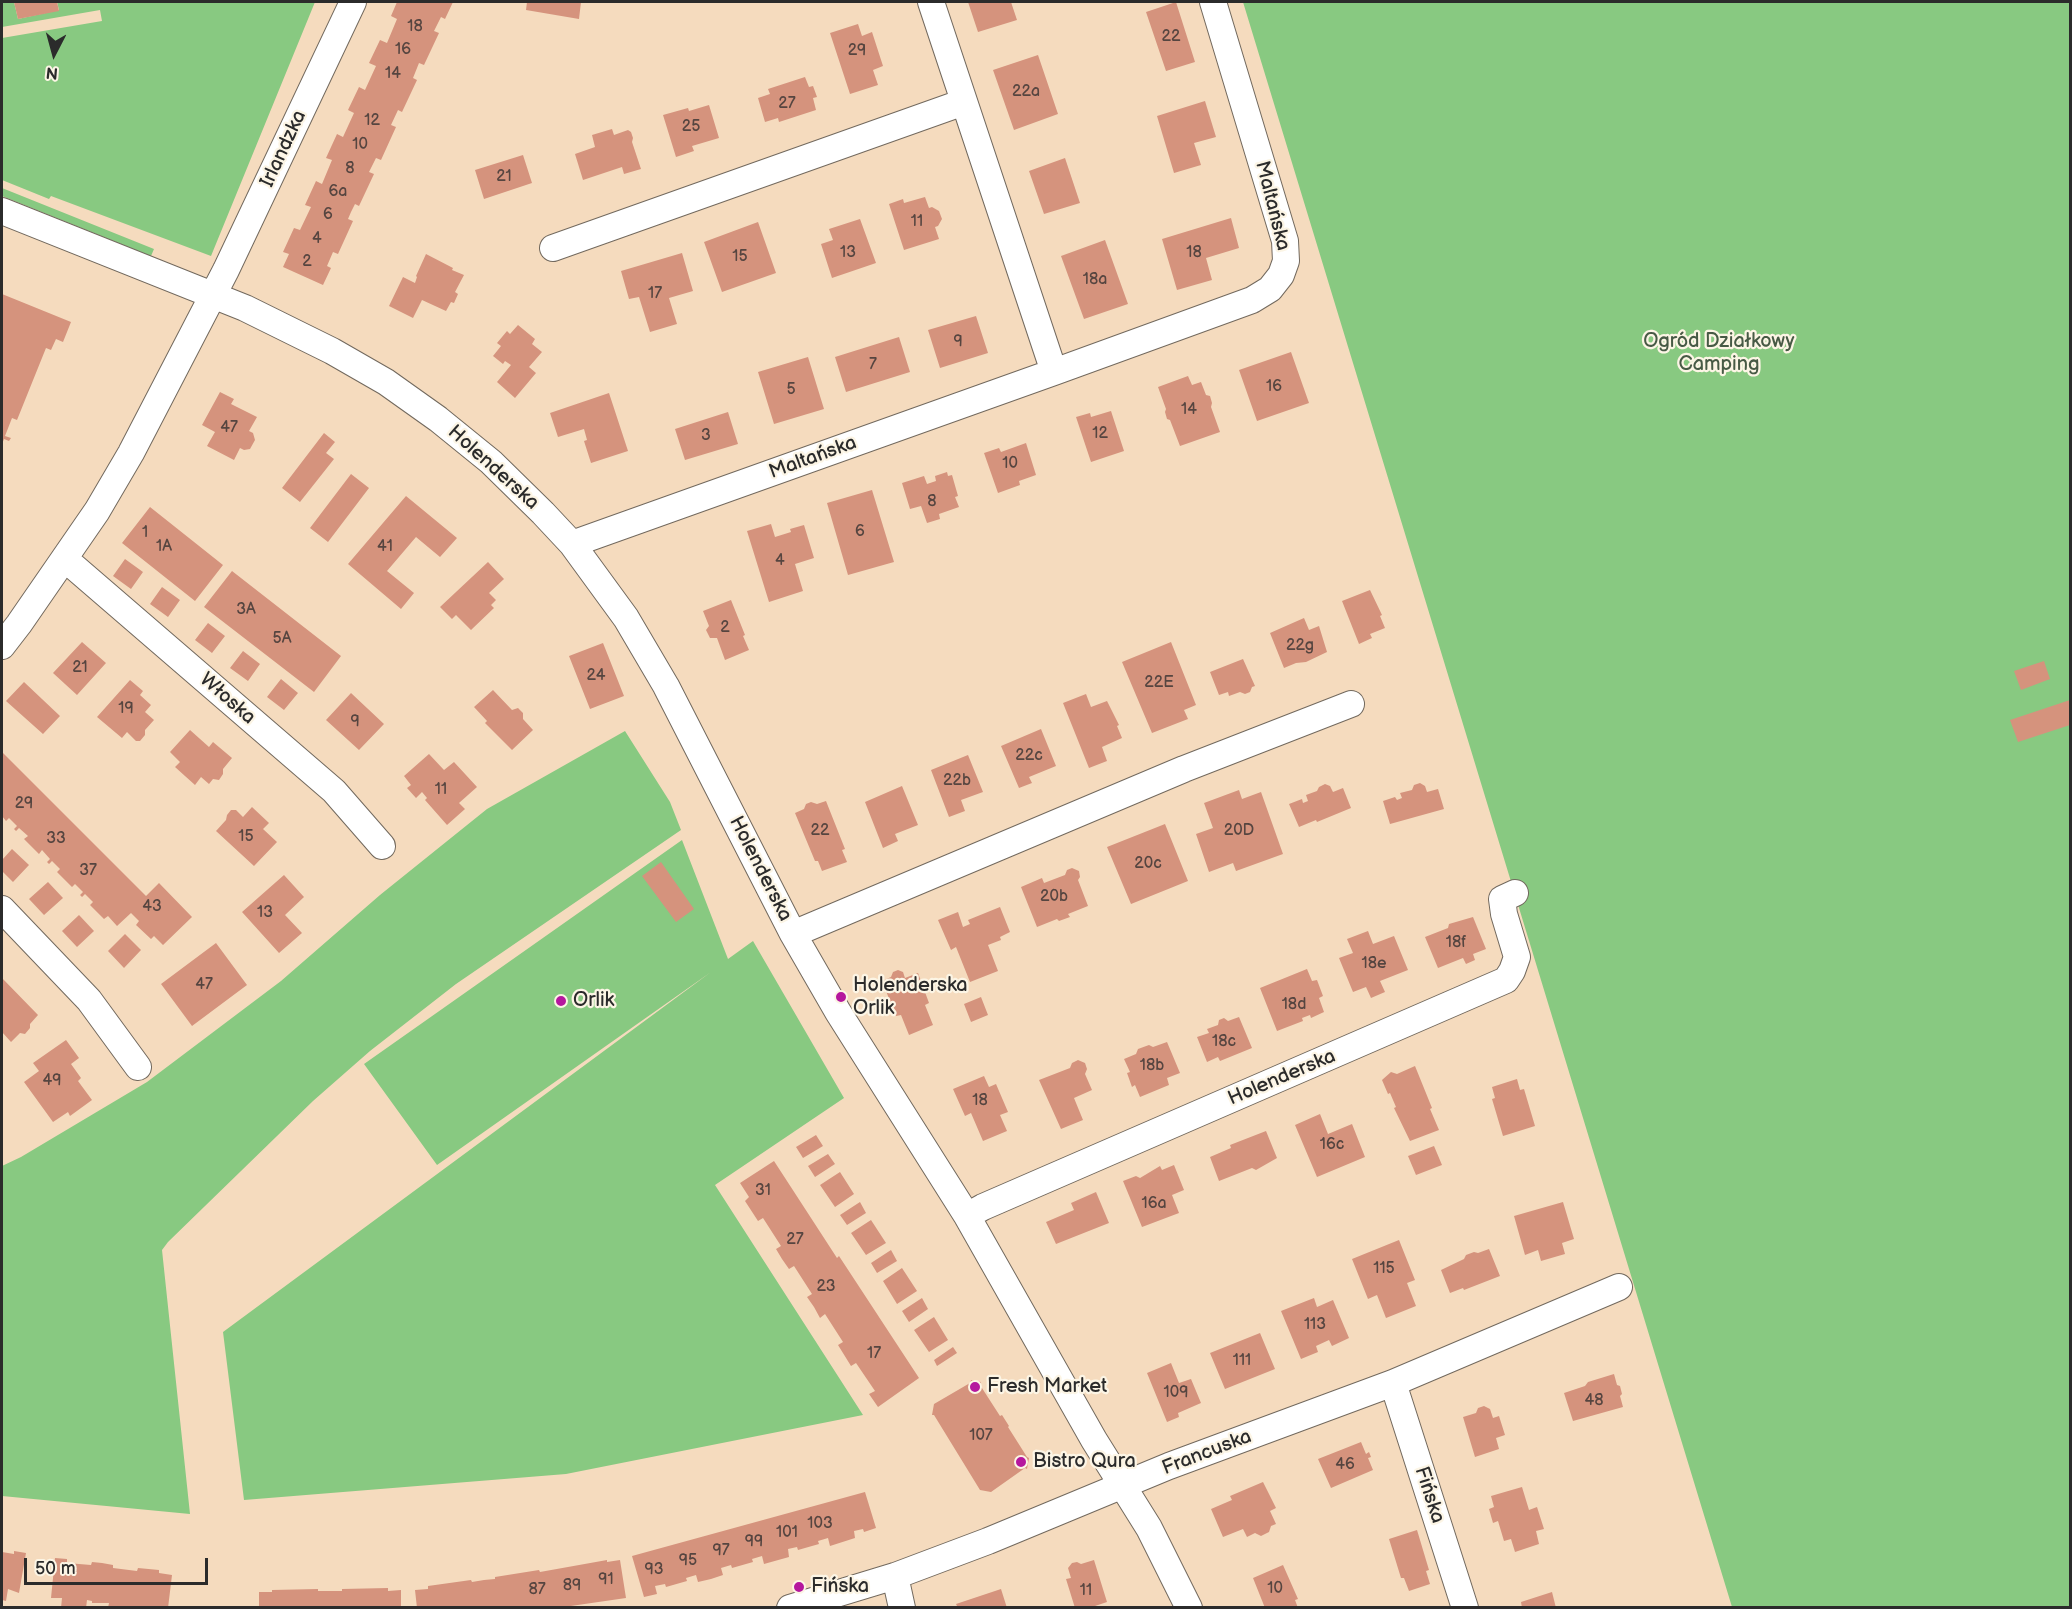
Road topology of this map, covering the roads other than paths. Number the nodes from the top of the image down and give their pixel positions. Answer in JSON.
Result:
{"nodes":[{"id":1,"x":353,"y":2,"type":"edge"},
{"id":2,"x":931,"y":2,"type":"edge"},
{"id":3,"x":1213,"y":2,"type":"edge"},
{"id":4,"x":964,"y":102,"type":"junction"},
{"id":5,"x":2,"y":211,"type":"edge"},
{"id":6,"x":553,"y":248,"type":"dead end"},
{"id":7,"x":212,"y":295,"type":"junction"},
{"id":8,"x":1054,"y":372,"type":"junction"},
{"id":9,"x":572,"y":544,"type":"junction"},
{"id":10,"x":65,"y":559,"type":"junction"},
{"id":11,"x":2,"y":646,"type":"edge"},
{"id":12,"x":1351,"y":704,"type":"dead end"},
{"id":13,"x":382,"y":846,"type":"dead end"},
{"id":14,"x":1515,"y":892,"type":"dead end"},
{"id":15,"x":2,"y":909,"type":"edge"},
{"id":16,"x":793,"y":934,"type":"junction"},
{"id":17,"x":138,"y":1067,"type":"dead end"},
{"id":18,"x":966,"y":1216,"type":"junction"},
{"id":19,"x":1619,"y":1287,"type":"dead end"},
{"id":20,"x":1393,"y":1383,"type":"junction"},
{"id":21,"x":1124,"y":1486,"type":"junction"},
{"id":22,"x":895,"y":1576,"type":"junction"},
{"id":23,"x":790,"y":1608,"type":"edge"},
{"id":24,"x":902,"y":1608,"type":"edge"},
{"id":25,"x":1189,"y":1608,"type":"edge"},
{"id":26,"x":1465,"y":1608,"type":"edge"}],
"edges":[{"from":1,"to":7,"type":"street","name":"Irlandzka"},
{"from":2,"to":4,"type":"street"},
{"from":3,"to":8,"type":"street","name":"Maltańska"},
{"from":4,"to":6,"type":"street"},
{"from":4,"to":8,"type":"street"},
{"from":5,"to":7,"type":"street","name":"Holenderska"},
{"from":7,"to":9,"type":"street","name":"Holenderska"},
{"from":7,"to":10,"type":"street"},
{"from":8,"to":9,"type":"street","name":"Maltańska"},
{"from":9,"to":16,"type":"street","name":"Holenderska"},
{"from":10,"to":11,"type":"street"},
{"from":10,"to":13,"type":"street","name":"Włoska"},
{"from":12,"to":16,"type":"street","name":"Holenderska"},
{"from":14,"to":18,"type":"street","name":"Holenderska"},
{"from":15,"to":17,"type":"street"},
{"from":16,"to":18,"type":"street","name":"Holenderska"},
{"from":18,"to":21,"type":"street","name":"Holenderska"},
{"from":19,"to":20,"type":"street","name":"Francuska"},
{"from":20,"to":21,"type":"street","name":"Francuska"},
{"from":20,"to":26,"type":"street","name":"Fińska"},
{"from":21,"to":22,"type":"street","name":"Francuska"},
{"from":21,"to":25,"type":"street","name":"Holenderska"},
{"from":22,"to":23,"type":"street","name":"Francuska"},
{"from":22,"to":24,"type":"street"}]}
